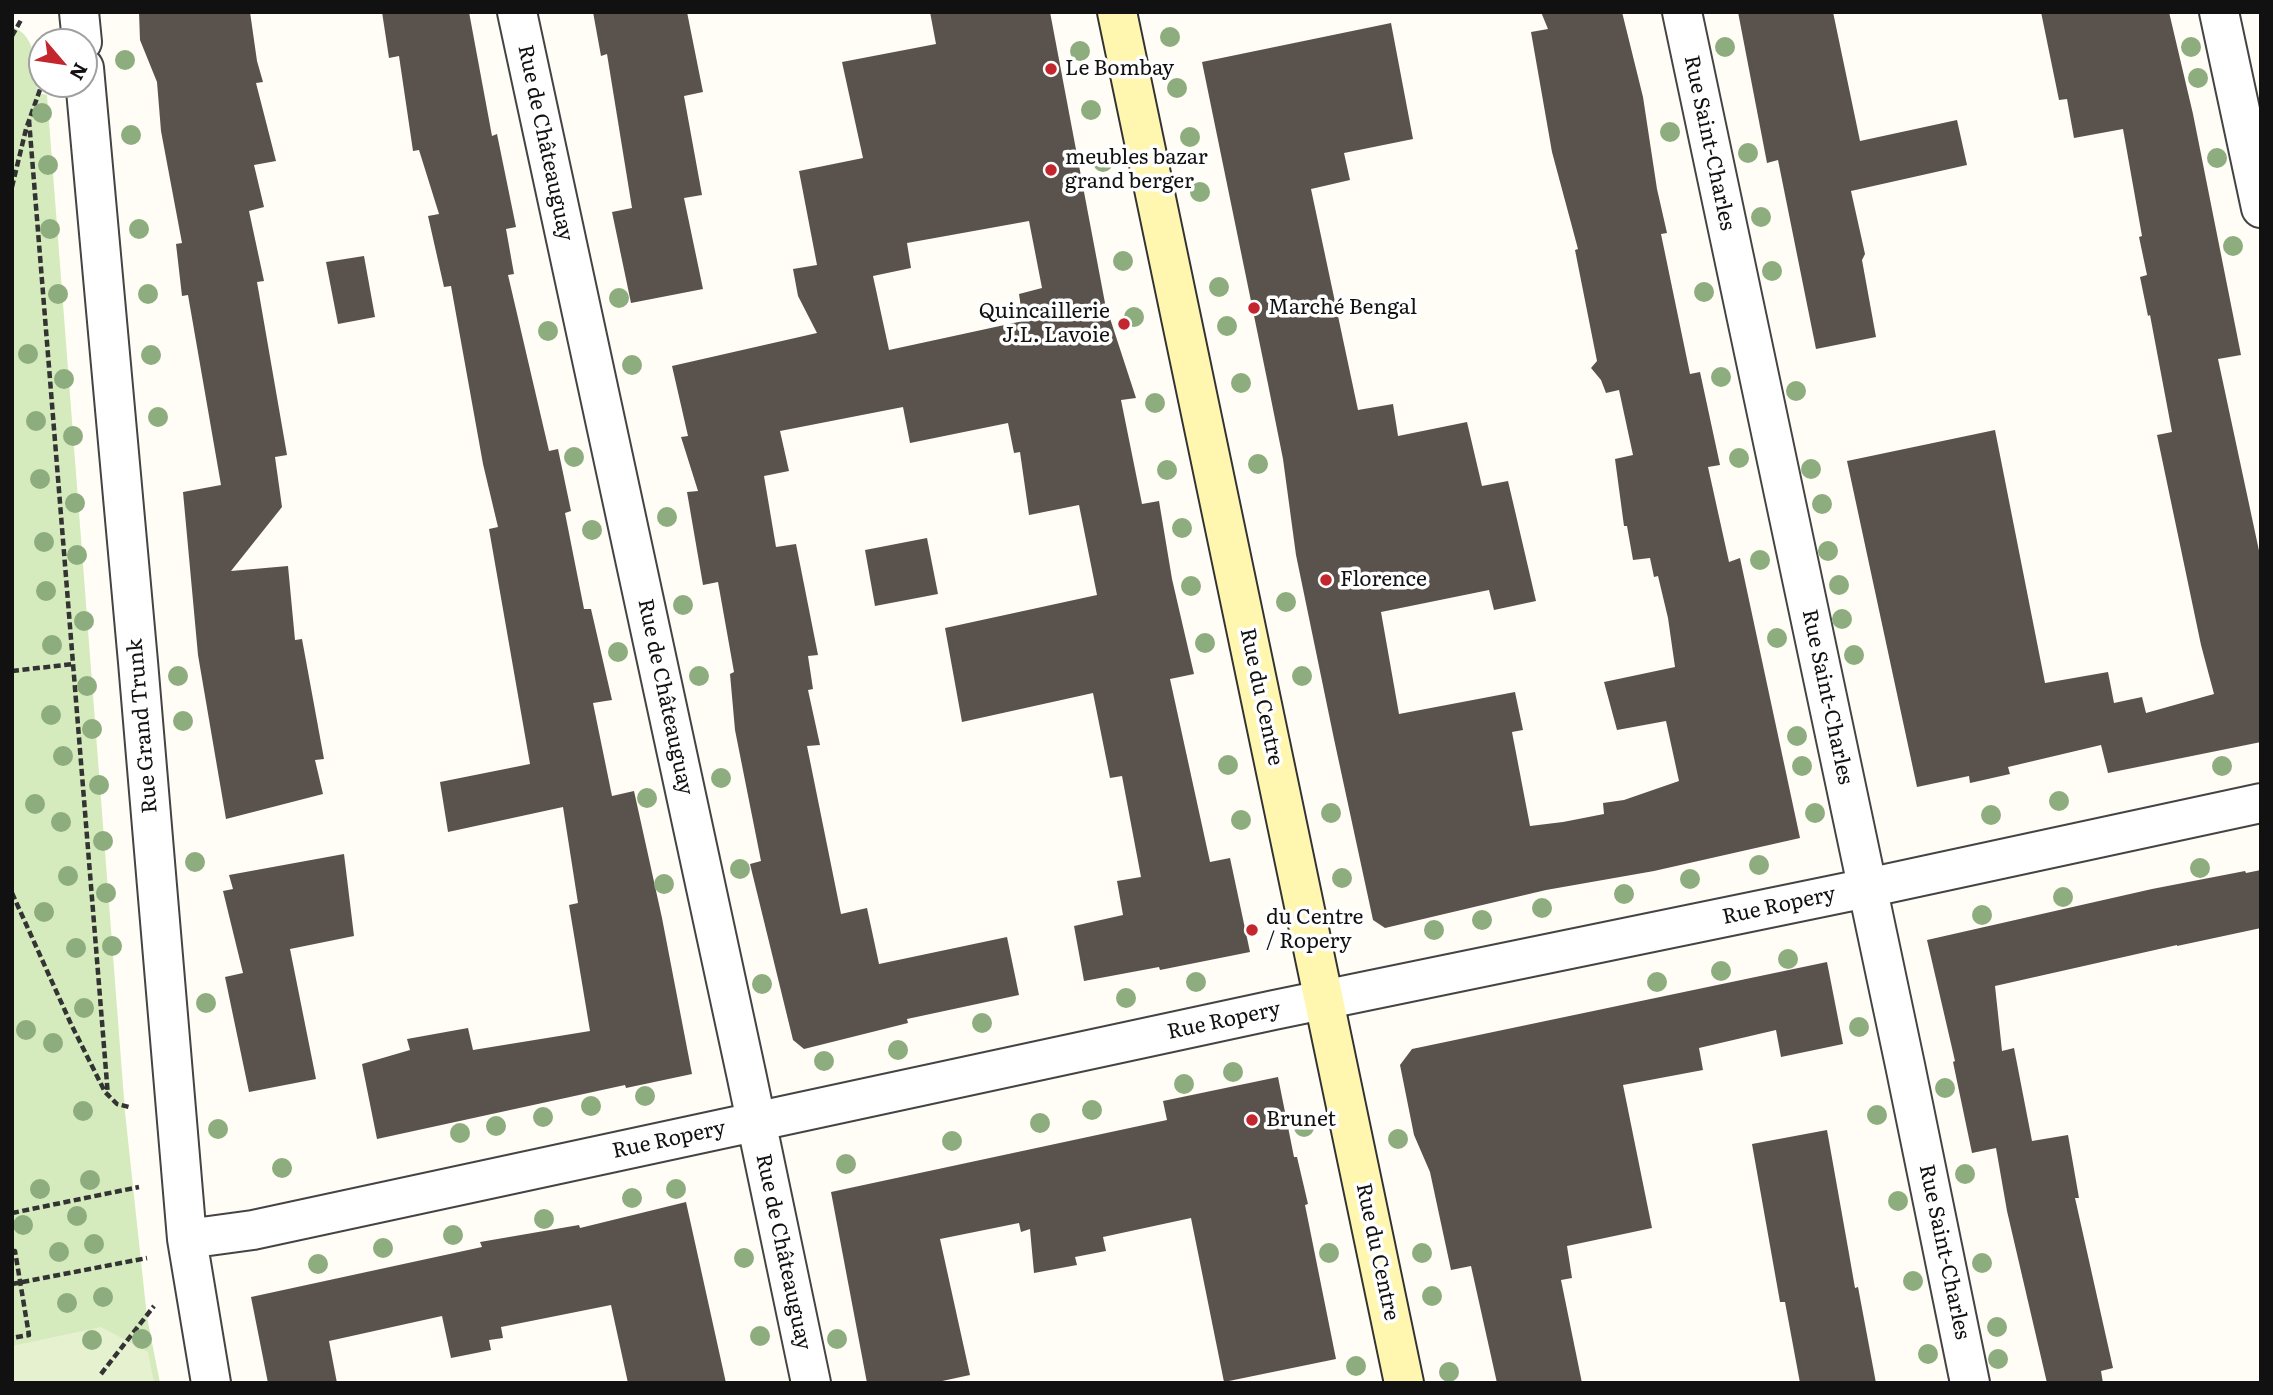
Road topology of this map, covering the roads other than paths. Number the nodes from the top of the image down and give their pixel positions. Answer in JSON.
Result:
{"nodes":[{"id":1,"x":517,"y":12,"type":"edge"},
{"id":2,"x":1117,"y":12,"type":"edge"},
{"id":3,"x":1682,"y":12,"type":"edge"},
{"id":4,"x":2219,"y":12,"type":"edge"},
{"id":5,"x":87,"y":98,"type":"edge"},
{"id":6,"x":2261,"y":208,"type":"edge"},
{"id":7,"x":2261,"y":803,"type":"edge"},
{"id":8,"x":1867,"y":888,"type":"junction"},
{"id":9,"x":1324,"y":1001,"type":"junction"},
{"id":10,"x":756,"y":1121,"type":"junction"},
{"id":11,"x":187,"y":1240,"type":"junction"},
{"id":12,"x":211,"y":1383,"type":"edge"},
{"id":13,"x":811,"y":1383,"type":"edge"},
{"id":14,"x":1404,"y":1383,"type":"edge"},
{"id":15,"x":1970,"y":1383,"type":"edge"}],
"edges":[{"from":1,"to":10,"type":"street","name":"Rue de Châteauguay"},
{"from":2,"to":9,"type":"street","name":"Rue du Centre"},
{"from":3,"to":8,"type":"street","name":"Rue Saint-Charles"},
{"from":4,"to":6,"type":"street"},
{"from":5,"to":11,"type":"street","name":"Rue Grand Trunk"},
{"from":7,"to":8,"type":"street","name":"Rue Ropery"},
{"from":8,"to":9,"type":"street","name":"Rue Ropery"},
{"from":8,"to":15,"type":"street","name":"Rue Saint-Charles"},
{"from":9,"to":10,"type":"street","name":"Rue Ropery"},
{"from":9,"to":14,"type":"street","name":"Rue du Centre"},
{"from":10,"to":11,"type":"street","name":"Rue Ropery"},
{"from":10,"to":13,"type":"street","name":"Rue de Châteauguay"},
{"from":11,"to":12,"type":"street","name":"Rue Grand Trunk"}]}
